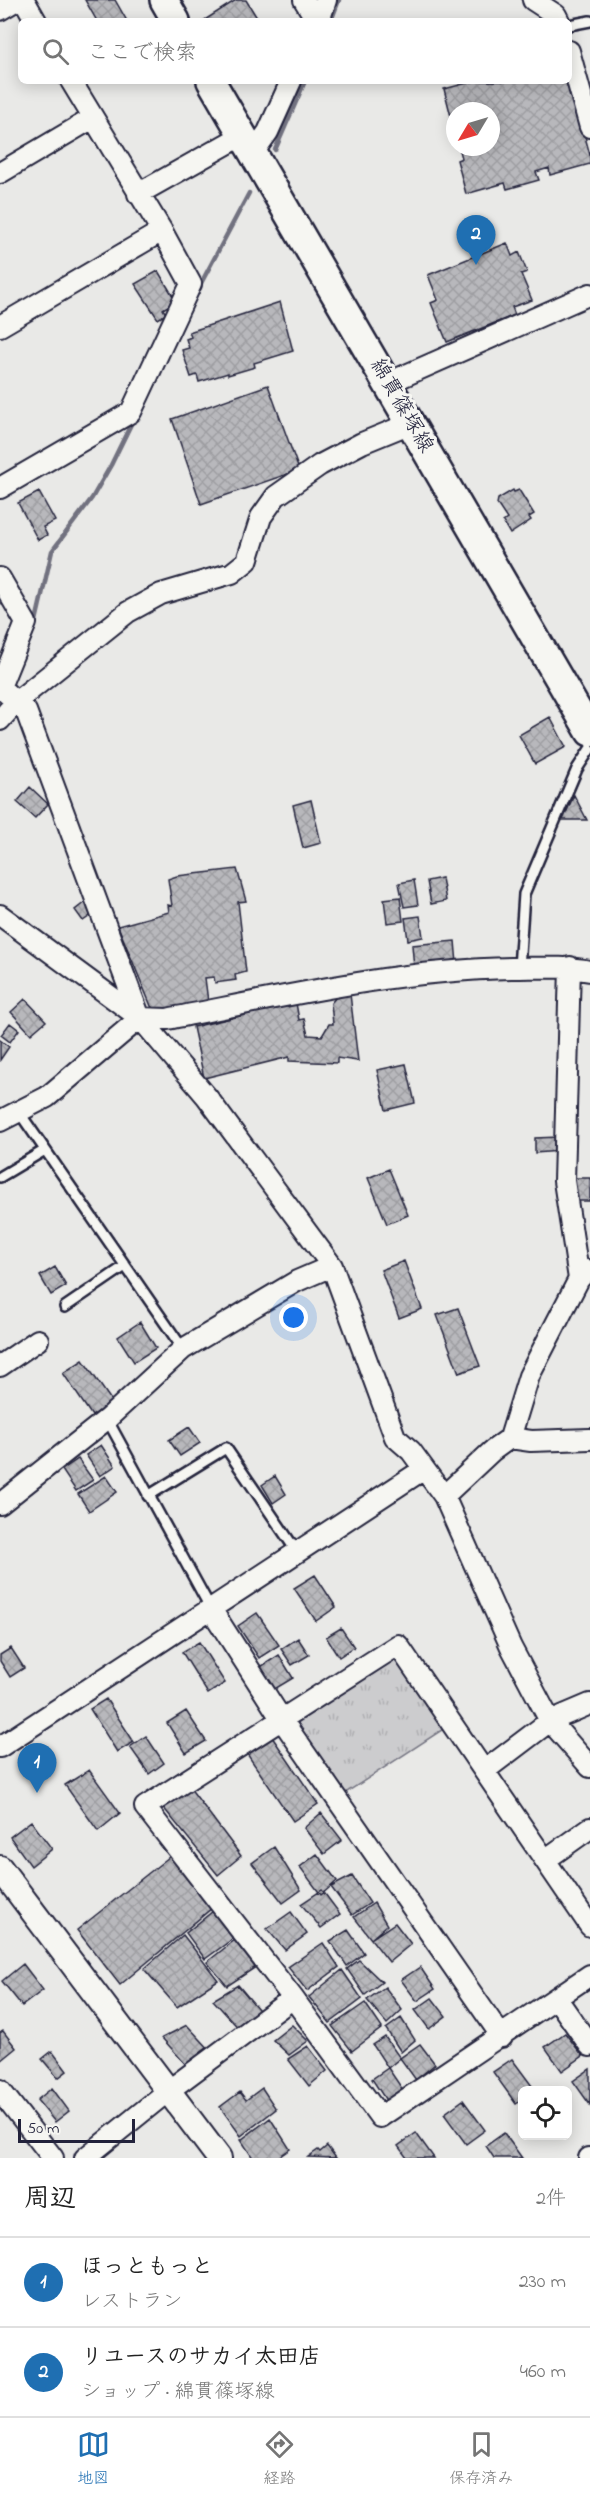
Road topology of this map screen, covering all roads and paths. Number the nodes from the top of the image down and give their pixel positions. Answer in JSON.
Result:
{"nodes":[{"id":1,"x":17,"y":0,"type":"edge"},
{"id":2,"x":24,"y":0,"type":"edge"},
{"id":3,"x":164,"y":0,"type":"edge"},
{"id":4,"x":304,"y":0,"type":"edge"},
{"id":5,"x":327,"y":0,"type":"edge"},
{"id":6,"x":533,"y":0,"type":"edge"},
{"id":7,"x":0,"y":10,"type":"edge"},
{"id":8,"x":34,"y":18,"type":"edge"},
{"id":9,"x":174,"y":18,"type":"edge"},
{"id":10,"x":316,"y":18,"type":"edge"},
{"id":11,"x":319,"y":18,"type":"edge"},
{"id":12,"x":558,"y":18,"type":"edge"},
{"id":13,"x":590,"y":21,"type":"edge"},
{"id":14,"x":572,"y":24,"type":"edge"},
{"id":15,"x":572,"y":62,"type":"edge"},
{"id":16,"x":73,"y":84,"type":"edge"},
{"id":17,"x":213,"y":84,"type":"edge"},
{"id":18,"x":290,"y":84,"type":"edge"},
{"id":19,"x":93,"y":118,"type":"junction"},
{"id":20,"x":590,"y":127,"type":"edge"},
{"id":21,"x":248,"y":144,"type":"junction"},
{"id":22,"x":0,"y":173,"type":"edge"},
{"id":23,"x":138,"y":194,"type":"junction"},
{"id":24,"x":162,"y":231,"type":"junction"},
{"id":25,"x":590,"y":294,"type":"edge"},
{"id":26,"x":0,"y":326,"type":"edge"},
{"id":27,"x":388,"y":383,"type":"junction"},
{"id":28,"x":411,"y":423,"type":"junction"},
{"id":29,"x":0,"y":488,"type":"edge"},
{"id":30,"x":0,"y":578,"type":"edge"},
{"id":31,"x":16,"y":701,"type":"junction"},
{"id":32,"x":0,"y":720,"type":"edge"},
{"id":33,"x":590,"y":732,"type":"edge"},
{"id":34,"x":590,"y":749,"type":"edge"},
{"id":35,"x":0,"y":915,"type":"edge"},
{"id":36,"x":570,"y":967,"type":"junction"},
{"id":37,"x":519,"y":968,"type":"junction"},
{"id":38,"x":590,"y":971,"type":"edge"},
{"id":39,"x":140,"y":1018,"type":"junction"},
{"id":40,"x":19,"y":1112,"type":"junction"},
{"id":41,"x":0,"y":1121,"type":"edge"},
{"id":42,"x":45,"y":1150,"type":"junction"},
{"id":43,"x":0,"y":1177,"type":"edge"},
{"id":44,"x":125,"y":1266,"type":"junction"},
{"id":45,"x":332,"y":1266,"type":"junction"},
{"id":46,"x":584,"y":1274,"type":"edge"},
{"id":47,"x":65,"y":1307,"type":"dead end"},
{"id":48,"x":38,"y":1340,"type":"dead end"},
{"id":49,"x":183,"y":1349,"type":"junction"},
{"id":50,"x":0,"y":1366,"type":"edge"},
{"id":51,"x":107,"y":1419,"type":"junction"},
{"id":52,"x":510,"y":1438,"type":"junction"},
{"id":53,"x":590,"y":1439,"type":"edge"},
{"id":54,"x":424,"y":1469,"type":"junction"},
{"id":55,"x":148,"y":1496,"type":"junction"},
{"id":56,"x":444,"y":1496,"type":"junction"},
{"id":57,"x":0,"y":1504,"type":"edge"},
{"id":58,"x":297,"y":1552,"type":"junction"},
{"id":59,"x":211,"y":1610,"type":"junction"},
{"id":60,"x":590,"y":1704,"type":"edge"},
{"id":61,"x":282,"y":1720,"type":"junction"},
{"id":62,"x":550,"y":1721,"type":"junction"},
{"id":63,"x":0,"y":1747,"type":"edge"},
{"id":64,"x":590,"y":1767,"type":"edge"},
{"id":65,"x":484,"y":1771,"type":"junction"},
{"id":66,"x":590,"y":1828,"type":"edge"},
{"id":67,"x":545,"y":1860,"type":"junction"},
{"id":68,"x":0,"y":1868,"type":"edge"},
{"id":69,"x":590,"y":1926,"type":"edge"},
{"id":70,"x":590,"y":1975,"type":"edge"},
{"id":71,"x":293,"y":1998,"type":"junction"},
{"id":72,"x":557,"y":1999,"type":"junction"},
{"id":73,"x":502,"y":2037,"type":"junction"},
{"id":74,"x":590,"y":2046,"type":"edge"},
{"id":75,"x":0,"y":2090,"type":"edge"},
{"id":76,"x":168,"y":2091,"type":"junction"},
{"id":77,"x":52,"y":2158,"type":"edge"},
{"id":78,"x":85,"y":2158,"type":"edge"},
{"id":79,"x":219,"y":2158,"type":"edge"}],
"edges":[{"from":1,"to":7,"type":"street"},
{"from":2,"to":8,"type":"street"},
{"from":3,"to":9,"type":"main road"},
{"from":4,"to":10,"type":"street"},
{"from":5,"to":11,"type":"street"},
{"from":6,"to":12,"type":"street"},
{"from":13,"to":14,"type":"lane"},
{"from":15,"to":20,"type":"street"},
{"from":16,"to":19,"type":"street"},
{"from":17,"to":21,"type":"main road","name":"綿貫篠塚線"},
{"from":18,"to":21,"type":"street"},
{"from":19,"to":22,"type":"street"},
{"from":19,"to":23,"type":"street"},
{"from":21,"to":23,"type":"street"},
{"from":21,"to":27,"type":"main road","name":"綿貫篠塚線"},
{"from":23,"to":24,"type":"street"},
{"from":24,"to":26,"type":"street"},
{"from":24,"to":29,"type":"street"},
{"from":25,"to":27,"type":"street"},
{"from":27,"to":28,"type":"main road","name":"綿貫篠塚線"},
{"from":28,"to":31,"type":"street"},
{"from":28,"to":33,"type":"main road","name":"綿貫篠塚線"},
{"from":30,"to":31,"type":"street"},
{"from":31,"to":32,"type":"street"},
{"from":31,"to":39,"type":"street"},
{"from":34,"to":37,"type":"lane"},
{"from":35,"to":39,"type":"street"},
{"from":36,"to":37,"type":"street"},
{"from":36,"to":38,"type":"street"},
{"from":36,"to":46,"type":"street"},
{"from":37,"to":39,"type":"street"},
{"from":39,"to":40,"type":"street"},
{"from":39,"to":45,"type":"street"},
{"from":40,"to":41,"type":"street"},
{"from":40,"to":42,"type":"lane"},
{"from":42,"to":43,"type":"lane"},
{"from":42,"to":44,"type":"lane"},
{"from":44,"to":47,"type":"lane"},
{"from":44,"to":49,"type":"lane"},
{"from":45,"to":49,"type":"street"},
{"from":45,"to":54,"type":"street"},
{"from":46,"to":52,"type":"street"},
{"from":48,"to":50,"type":"street"},
{"from":49,"to":51,"type":"street"},
{"from":51,"to":55,"type":"lane"},
{"from":51,"to":57,"type":"street"},
{"from":52,"to":53,"type":"street"},
{"from":52,"to":56,"type":"street"},
{"from":54,"to":56,"type":"street"},
{"from":54,"to":58,"type":"street"},
{"from":55,"to":58,"type":"lane"},
{"from":55,"to":59,"type":"lane"},
{"from":56,"to":62,"type":"street"},
{"from":58,"to":59,"type":"street"},
{"from":59,"to":61,"type":"street"},
{"from":59,"to":63,"type":"street"},
{"from":60,"to":62,"type":"street"},
{"from":61,"to":65,"type":"street"},
{"from":61,"to":71,"type":"street"},
{"from":61,"to":73,"type":"street"},
{"from":62,"to":64,"type":"street"},
{"from":62,"to":65,"type":"street"},
{"from":65,"to":67,"type":"street"},
{"from":66,"to":67,"type":"street"},
{"from":67,"to":69,"type":"street"},
{"from":68,"to":76,"type":"street"},
{"from":70,"to":72,"type":"street"},
{"from":71,"to":73,"type":"street"},
{"from":71,"to":76,"type":"street"},
{"from":72,"to":73,"type":"street"},
{"from":72,"to":74,"type":"street"},
{"from":75,"to":77,"type":"street"},
{"from":76,"to":78,"type":"street"},
{"from":76,"to":79,"type":"street"}]}
